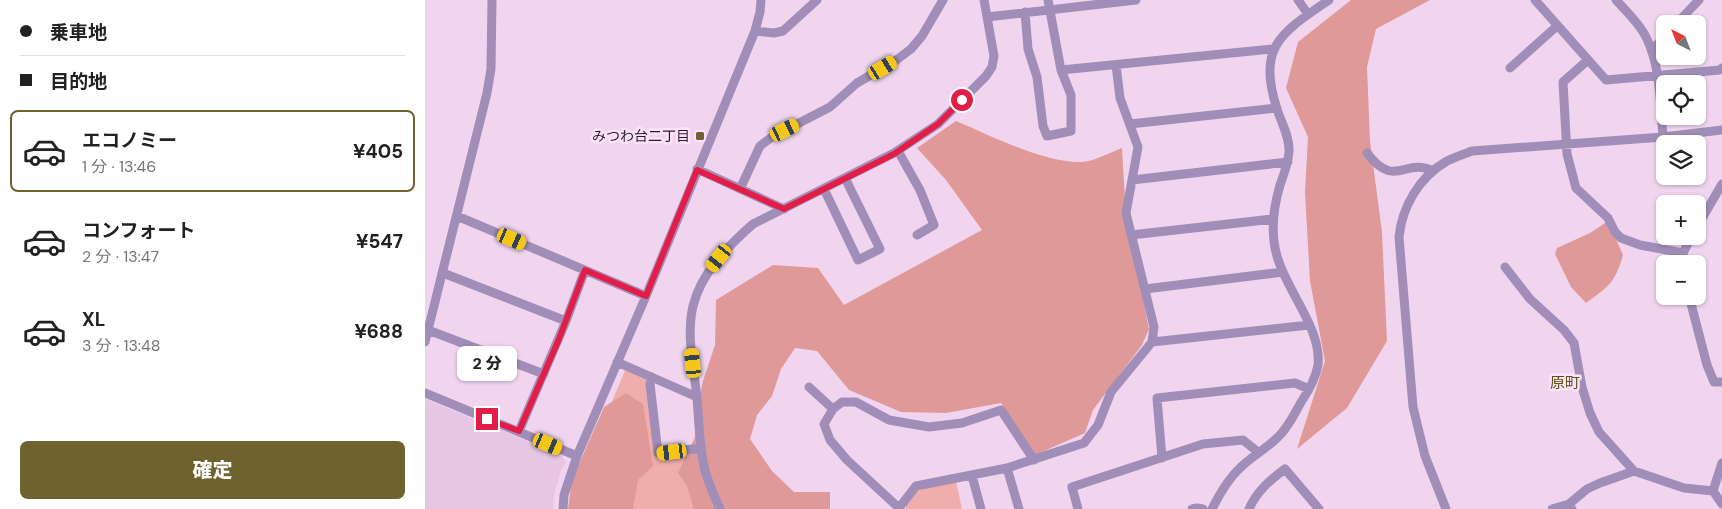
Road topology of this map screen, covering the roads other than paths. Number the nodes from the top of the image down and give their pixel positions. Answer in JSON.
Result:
{"nodes":[{"id":1,"x":492,"y":0,"type":"edge"},
{"id":2,"x":761,"y":0,"type":"edge"},
{"id":3,"x":817,"y":0,"type":"edge"},
{"id":4,"x":943,"y":0,"type":"edge"},
{"id":5,"x":984,"y":0,"type":"edge"},
{"id":6,"x":1136,"y":0,"type":"edge"},
{"id":7,"x":1298,"y":0,"type":"edge"},
{"id":8,"x":1329,"y":0,"type":"edge"},
{"id":9,"x":1536,"y":0,"type":"edge"},
{"id":10,"x":1617,"y":0,"type":"edge"},
{"id":11,"x":1699,"y":0,"type":"edge"},
{"id":12,"x":1049,"y":5,"type":"edge"},
{"id":13,"x":1025,"y":12,"type":"junction"},
{"id":14,"x":1308,"y":14,"type":"junction"},
{"id":15,"x":1685,"y":15,"type":"edge"},
{"id":16,"x":987,"y":17,"type":"junction"},
{"id":17,"x":1557,"y":26,"type":"junction"},
{"id":18,"x":755,"y":30,"type":"junction"},
{"id":19,"x":1656,"y":46,"type":"edge"},
{"id":20,"x":1273,"y":49,"type":"junction"},
{"id":21,"x":1652,"y":50,"type":"junction"},
{"id":22,"x":1588,"y":60,"type":"junction"},
{"id":23,"x":1116,"y":65,"type":"junction"},
{"id":24,"x":1511,"y":68,"type":"dead end"},
{"id":25,"x":1722,"y":68,"type":"edge"},
{"id":26,"x":1061,"y":70,"type":"junction"},
{"id":27,"x":1658,"y":75,"type":"edge"},
{"id":28,"x":1668,"y":75,"type":"edge"},
{"id":29,"x":1656,"y":76,"type":"edge"},
{"id":30,"x":1277,"y":108,"type":"junction"},
{"id":31,"x":1130,"y":124,"type":"junction"},
{"id":32,"x":1722,"y":130,"type":"edge"},
{"id":33,"x":1680,"y":135,"type":"edge"},
{"id":34,"x":1656,"y":138,"type":"edge"},
{"id":35,"x":1567,"y":144,"type":"junction"},
{"id":36,"x":898,"y":151,"type":"junction"},
{"id":37,"x":1367,"y":152,"type":"dead end"},
{"id":38,"x":1288,"y":162,"type":"junction"},
{"id":39,"x":697,"y":170,"type":"junction"},
{"id":40,"x":1433,"y":171,"type":"junction"},
{"id":41,"x":845,"y":178,"type":"junction"},
{"id":42,"x":1132,"y":180,"type":"junction"},
{"id":43,"x":1722,"y":184,"type":"edge"},
{"id":44,"x":739,"y":189,"type":"junction"},
{"id":45,"x":824,"y":189,"type":"junction"},
{"id":46,"x":784,"y":209,"type":"junction"},
{"id":47,"x":1706,"y":212,"type":"edge"},
{"id":48,"x":457,"y":216,"type":"junction"},
{"id":49,"x":1273,"y":219,"type":"junction"},
{"id":50,"x":917,"y":235,"type":"dead end"},
{"id":51,"x":1131,"y":235,"type":"junction"},
{"id":52,"x":1687,"y":245,"type":"edge"},
{"id":53,"x":1683,"y":253,"type":"joint"},
{"id":54,"x":1505,"y":267,"type":"dead end"},
{"id":55,"x":585,"y":270,"type":"junction"},
{"id":56,"x":1283,"y":272,"type":"junction"},
{"id":57,"x":443,"y":273,"type":"junction"},
{"id":58,"x":1145,"y":289,"type":"junction"},
{"id":59,"x":646,"y":296,"type":"junction"},
{"id":60,"x":1691,"y":305,"type":"edge"},
{"id":61,"x":566,"y":321,"type":"junction"},
{"id":62,"x":1309,"y":325,"type":"junction"},
{"id":63,"x":428,"y":330,"type":"junction"},
{"id":64,"x":425,"y":342,"type":"edge"},
{"id":65,"x":1152,"y":342,"type":"junction"},
{"id":66,"x":617,"y":362,"type":"junction"},
{"id":67,"x":544,"y":374,"type":"junction"},
{"id":68,"x":652,"y":377,"type":"junction"},
{"id":69,"x":1722,"y":382,"type":"edge"},
{"id":70,"x":809,"y":386,"type":"dead end"},
{"id":71,"x":1309,"y":389,"type":"junction"},
{"id":72,"x":425,"y":393,"type":"edge"},
{"id":73,"x":697,"y":397,"type":"junction"},
{"id":74,"x":833,"y":409,"type":"junction"},
{"id":75,"x":519,"y":431,"type":"junction"},
{"id":76,"x":701,"y":448,"type":"junction"},
{"id":77,"x":1258,"y":452,"type":"junction"},
{"id":78,"x":577,"y":456,"type":"junction"},
{"id":79,"x":1162,"y":458,"type":"junction"},
{"id":80,"x":1034,"y":460,"type":"junction"},
{"id":81,"x":1722,"y":463,"type":"edge"},
{"id":82,"x":1007,"y":468,"type":"junction"},
{"id":83,"x":1634,"y":471,"type":"junction"},
{"id":84,"x":972,"y":476,"type":"junction"},
{"id":85,"x":1713,"y":491,"type":"junction"},
{"id":86,"x":1722,"y":504,"type":"edge"},
{"id":87,"x":1570,"y":507,"type":"edge"},
{"id":88,"x":563,"y":509,"type":"edge"},
{"id":89,"x":720,"y":509,"type":"edge"},
{"id":90,"x":900,"y":509,"type":"edge"},
{"id":91,"x":981,"y":509,"type":"edge"},
{"id":92,"x":1019,"y":509,"type":"edge"},
{"id":93,"x":1078,"y":509,"type":"edge"},
{"id":94,"x":1192,"y":509,"type":"edge"},
{"id":95,"x":1203,"y":509,"type":"edge"},
{"id":96,"x":1212,"y":509,"type":"edge"},
{"id":97,"x":1249,"y":509,"type":"edge"},
{"id":98,"x":1319,"y":509,"type":"edge"},
{"id":99,"x":1446,"y":509,"type":"edge"},
{"id":100,"x":1552,"y":509,"type":"edge"}],
"edges":[{"from":1,"to":48,"type":"street"},
{"from":2,"to":18,"type":"street"},
{"from":3,"to":18,"type":"street"},
{"from":4,"to":44,"type":"street"},
{"from":5,"to":16,"type":"street"},
{"from":6,"to":12,"type":"street"},
{"from":7,"to":14,"type":"street"},
{"from":8,"to":14,"type":"street"},
{"from":9,"to":17,"type":"street"},
{"from":10,"to":21,"type":"street"},
{"from":11,"to":15,"type":"street"},
{"from":12,"to":13,"type":"street"},
{"from":12,"to":26,"type":"street"},
{"from":13,"to":16,"type":"street"},
{"from":13,"to":26,"type":"street"},
{"from":14,"to":20,"type":"street"},
{"from":16,"to":36,"type":"street"},
{"from":17,"to":22,"type":"street"},
{"from":17,"to":24,"type":"street"},
{"from":18,"to":39,"type":"street"},
{"from":19,"to":21,"type":"street"},
{"from":20,"to":23,"type":"street"},
{"from":20,"to":30,"type":"street"},
{"from":21,"to":27,"type":"street"},
{"from":22,"to":29,"type":"street"},
{"from":22,"to":35,"type":"street"},
{"from":23,"to":26,"type":"street"},
{"from":23,"to":31,"type":"street"},
{"from":25,"to":28,"type":"street"},
{"from":30,"to":31,"type":"street"},
{"from":30,"to":38,"type":"street"},
{"from":31,"to":42,"type":"street"},
{"from":32,"to":33,"type":"street"},
{"from":34,"to":35,"type":"street"},
{"from":35,"to":40,"type":"street"},
{"from":35,"to":53,"type":"street"},
{"from":36,"to":41,"type":"street"},
{"from":36,"to":50,"type":"street"},
{"from":37,"to":40,"type":"street"},
{"from":38,"to":42,"type":"street"},
{"from":38,"to":49,"type":"street"},
{"from":39,"to":44,"type":"street"},
{"from":39,"to":59,"type":"street"},
{"from":40,"to":99,"type":"street"},
{"from":41,"to":45,"type":"street"},
{"from":41,"to":45,"type":"street"},
{"from":42,"to":51,"type":"street"},
{"from":43,"to":47,"type":"street"},
{"from":44,"to":46,"type":"street"},
{"from":45,"to":46,"type":"street"},
{"from":46,"to":73,"type":"street"},
{"from":48,"to":55,"type":"street"},
{"from":48,"to":57,"type":"street"},
{"from":49,"to":51,"type":"street"},
{"from":49,"to":56,"type":"street"},
{"from":51,"to":58,"type":"street"},
{"from":52,"to":53,"type":"street"},
{"from":54,"to":83,"type":"street"},
{"from":55,"to":59,"type":"street"},
{"from":55,"to":61,"type":"street"},
{"from":56,"to":58,"type":"street"},
{"from":56,"to":62,"type":"street"},
{"from":57,"to":61,"type":"street"},
{"from":57,"to":63,"type":"street"},
{"from":58,"to":65,"type":"street"},
{"from":59,"to":66,"type":"street"},
{"from":60,"to":69,"type":"street"},
{"from":61,"to":67,"type":"street"},
{"from":62,"to":65,"type":"street"},
{"from":62,"to":71,"type":"street"},
{"from":63,"to":64,"type":"street"},
{"from":63,"to":67,"type":"street"},
{"from":65,"to":80,"type":"street"},
{"from":66,"to":68,"type":"street"},
{"from":66,"to":78,"type":"street"},
{"from":67,"to":75,"type":"street"},
{"from":68,"to":73,"type":"street"},
{"from":68,"to":76,"type":"street"},
{"from":70,"to":74,"type":"street"},
{"from":71,"to":77,"type":"street"},
{"from":71,"to":79,"type":"street"},
{"from":72,"to":75,"type":"street"},
{"from":73,"to":76,"type":"street"},
{"from":74,"to":80,"type":"street"},
{"from":74,"to":90,"type":"street"},
{"from":75,"to":78,"type":"street"},
{"from":76,"to":89,"type":"street"},
{"from":77,"to":79,"type":"street"},
{"from":77,"to":96,"type":"street"},
{"from":78,"to":88,"type":"street"},
{"from":79,"to":93,"type":"street"},
{"from":80,"to":82,"type":"street"},
{"from":81,"to":85,"type":"street"},
{"from":82,"to":84,"type":"street"},
{"from":82,"to":92,"type":"street"},
{"from":83,"to":85,"type":"street"},
{"from":83,"to":87,"type":"street"},
{"from":84,"to":90,"type":"street"},
{"from":84,"to":91,"type":"street"},
{"from":85,"to":86,"type":"street"},
{"from":87,"to":100,"type":"street"},
{"from":94,"to":95,"type":"street"},
{"from":97,"to":98,"type":"street"}]}
